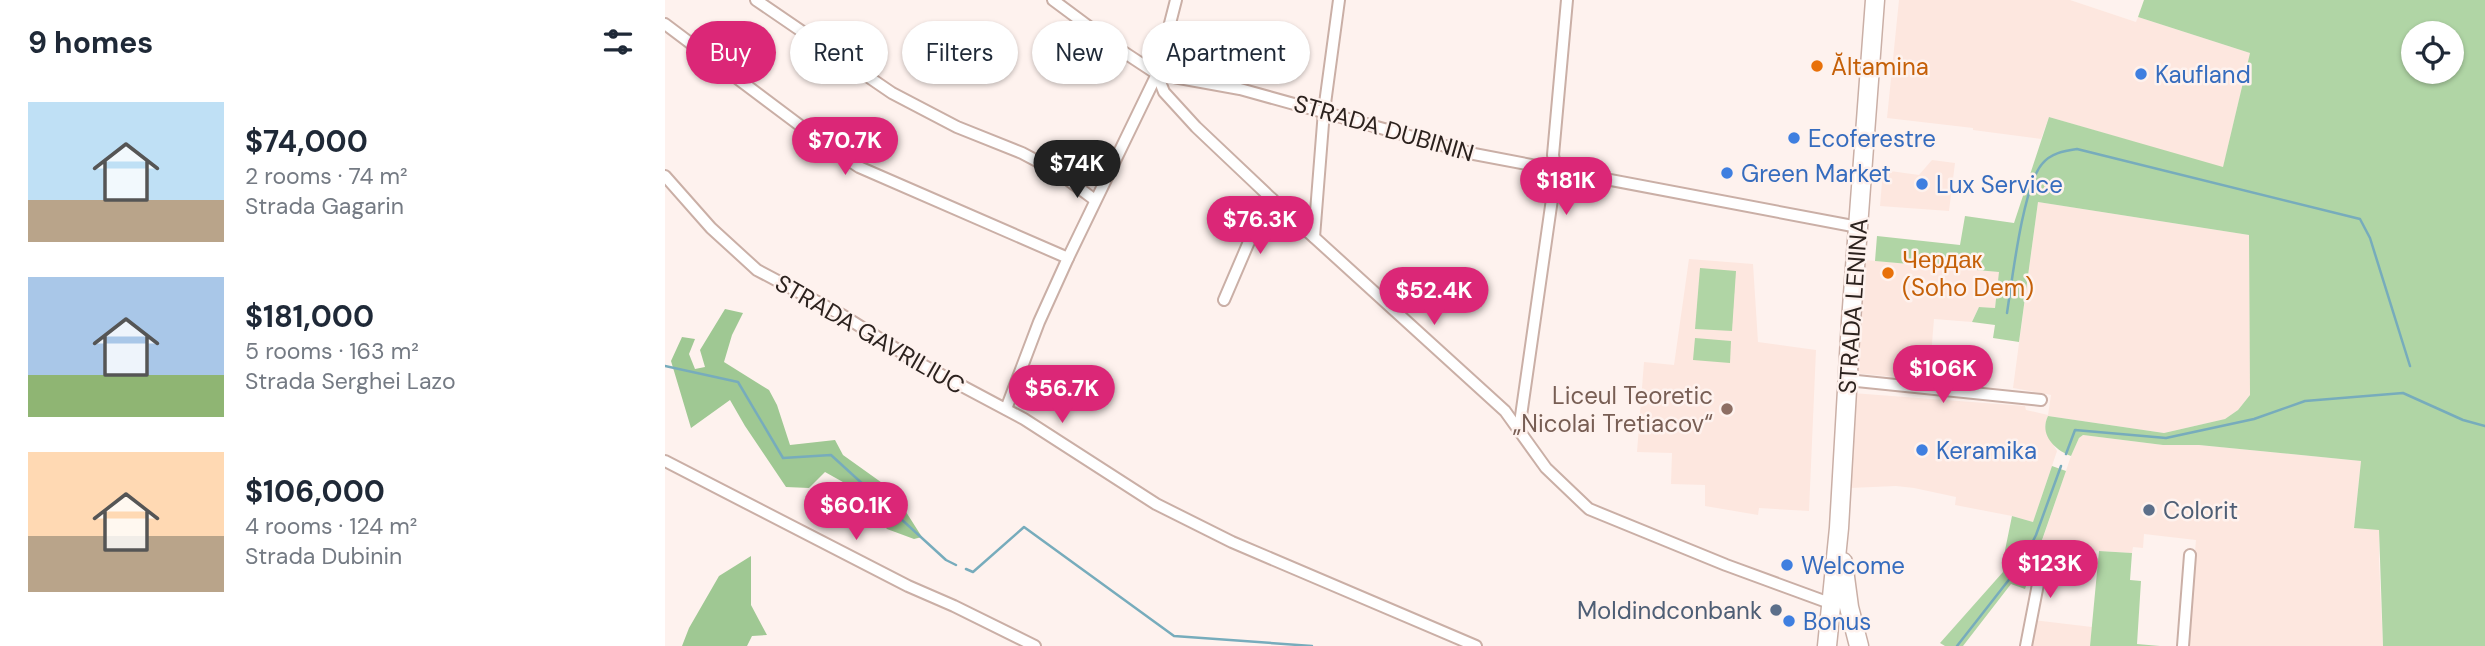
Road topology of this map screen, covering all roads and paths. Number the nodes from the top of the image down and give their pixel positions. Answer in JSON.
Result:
{"nodes":[{"id":1,"x":756,"y":0,"type":"edge"},
{"id":2,"x":1053,"y":0,"type":"edge"},
{"id":3,"x":1176,"y":0,"type":"edge"},
{"id":4,"x":1339,"y":0,"type":"edge"},
{"id":5,"x":1567,"y":0,"type":"edge"},
{"id":6,"x":1875,"y":0,"type":"edge"},
{"id":7,"x":1171,"y":21,"type":"edge"},
{"id":8,"x":665,"y":24,"type":"edge"},
{"id":9,"x":1142,"y":64,"type":"edge"},
{"id":10,"x":1152,"y":84,"type":"edge"},
{"id":11,"x":1161,"y":84,"type":"edge"},
{"id":12,"x":1212,"y":84,"type":"edge"},
{"id":13,"x":1324,"y":111,"type":"junction"},
{"id":14,"x":1556,"y":171,"type":"junction"},
{"id":15,"x":665,"y":176,"type":"edge"},
{"id":16,"x":1272,"y":199,"type":"junction"},
{"id":17,"x":1095,"y":200,"type":"junction"},
{"id":18,"x":1858,"y":227,"type":"junction"},
{"id":19,"x":1314,"y":237,"type":"junction"},
{"id":20,"x":1067,"y":258,"type":"junction"},
{"id":21,"x":1224,"y":300,"type":"dead end"},
{"id":22,"x":1847,"y":380,"type":"junction"},
{"id":23,"x":2041,"y":400,"type":"dead end"},
{"id":24,"x":1006,"y":409,"type":"junction"},
{"id":25,"x":1519,"y":430,"type":"junction"},
{"id":26,"x":665,"y":461,"type":"edge"},
{"id":27,"x":2045,"y":548,"type":"dead end"},
{"id":28,"x":2190,"y":555,"type":"dead end"},
{"id":29,"x":1840,"y":606,"type":"junction"},
{"id":30,"x":1034,"y":646,"type":"edge"},
{"id":31,"x":1476,"y":646,"type":"edge"},
{"id":32,"x":1827,"y":646,"type":"edge"},
{"id":33,"x":1859,"y":646,"type":"edge"},
{"id":34,"x":2026,"y":646,"type":"edge"},
{"id":35,"x":2183,"y":646,"type":"edge"}],
"edges":[{"from":1,"to":17,"type":"street"},
{"from":2,"to":9,"type":"street"},
{"from":3,"to":7,"type":"street"},
{"from":4,"to":13,"type":"street"},
{"from":5,"to":14,"type":"street"},
{"from":6,"to":18,"type":"main road","name":"STRADA LENINA"},
{"from":8,"to":20,"type":"street"},
{"from":10,"to":17,"type":"street"},
{"from":11,"to":16,"type":"street"},
{"from":12,"to":13,"type":"street","name":"STRADA DUBININ"},
{"from":13,"to":14,"type":"street","name":"STRADA DUBININ"},
{"from":13,"to":19,"type":"street"},
{"from":14,"to":18,"type":"street","name":"STRADA DUBININ"},
{"from":14,"to":25,"type":"street"},
{"from":15,"to":24,"type":"street","name":"STRADA GAVRILIUC"},
{"from":16,"to":19,"type":"street"},
{"from":16,"to":21,"type":"street"},
{"from":17,"to":20,"type":"street"},
{"from":18,"to":22,"type":"main road","name":"STRADA LENINA"},
{"from":19,"to":25,"type":"street"},
{"from":20,"to":24,"type":"street"},
{"from":22,"to":23,"type":"street"},
{"from":22,"to":29,"type":"main road","name":"STRADA LENINA"},
{"from":24,"to":31,"type":"street","name":"STRADA GAVRILIUC"},
{"from":25,"to":29,"type":"street"},
{"from":26,"to":30,"type":"street"},
{"from":27,"to":34,"type":"street"},
{"from":28,"to":35,"type":"street"},
{"from":29,"to":32,"type":"main road","name":"STRADA LENINA"},
{"from":29,"to":33,"type":"main road"}]}
